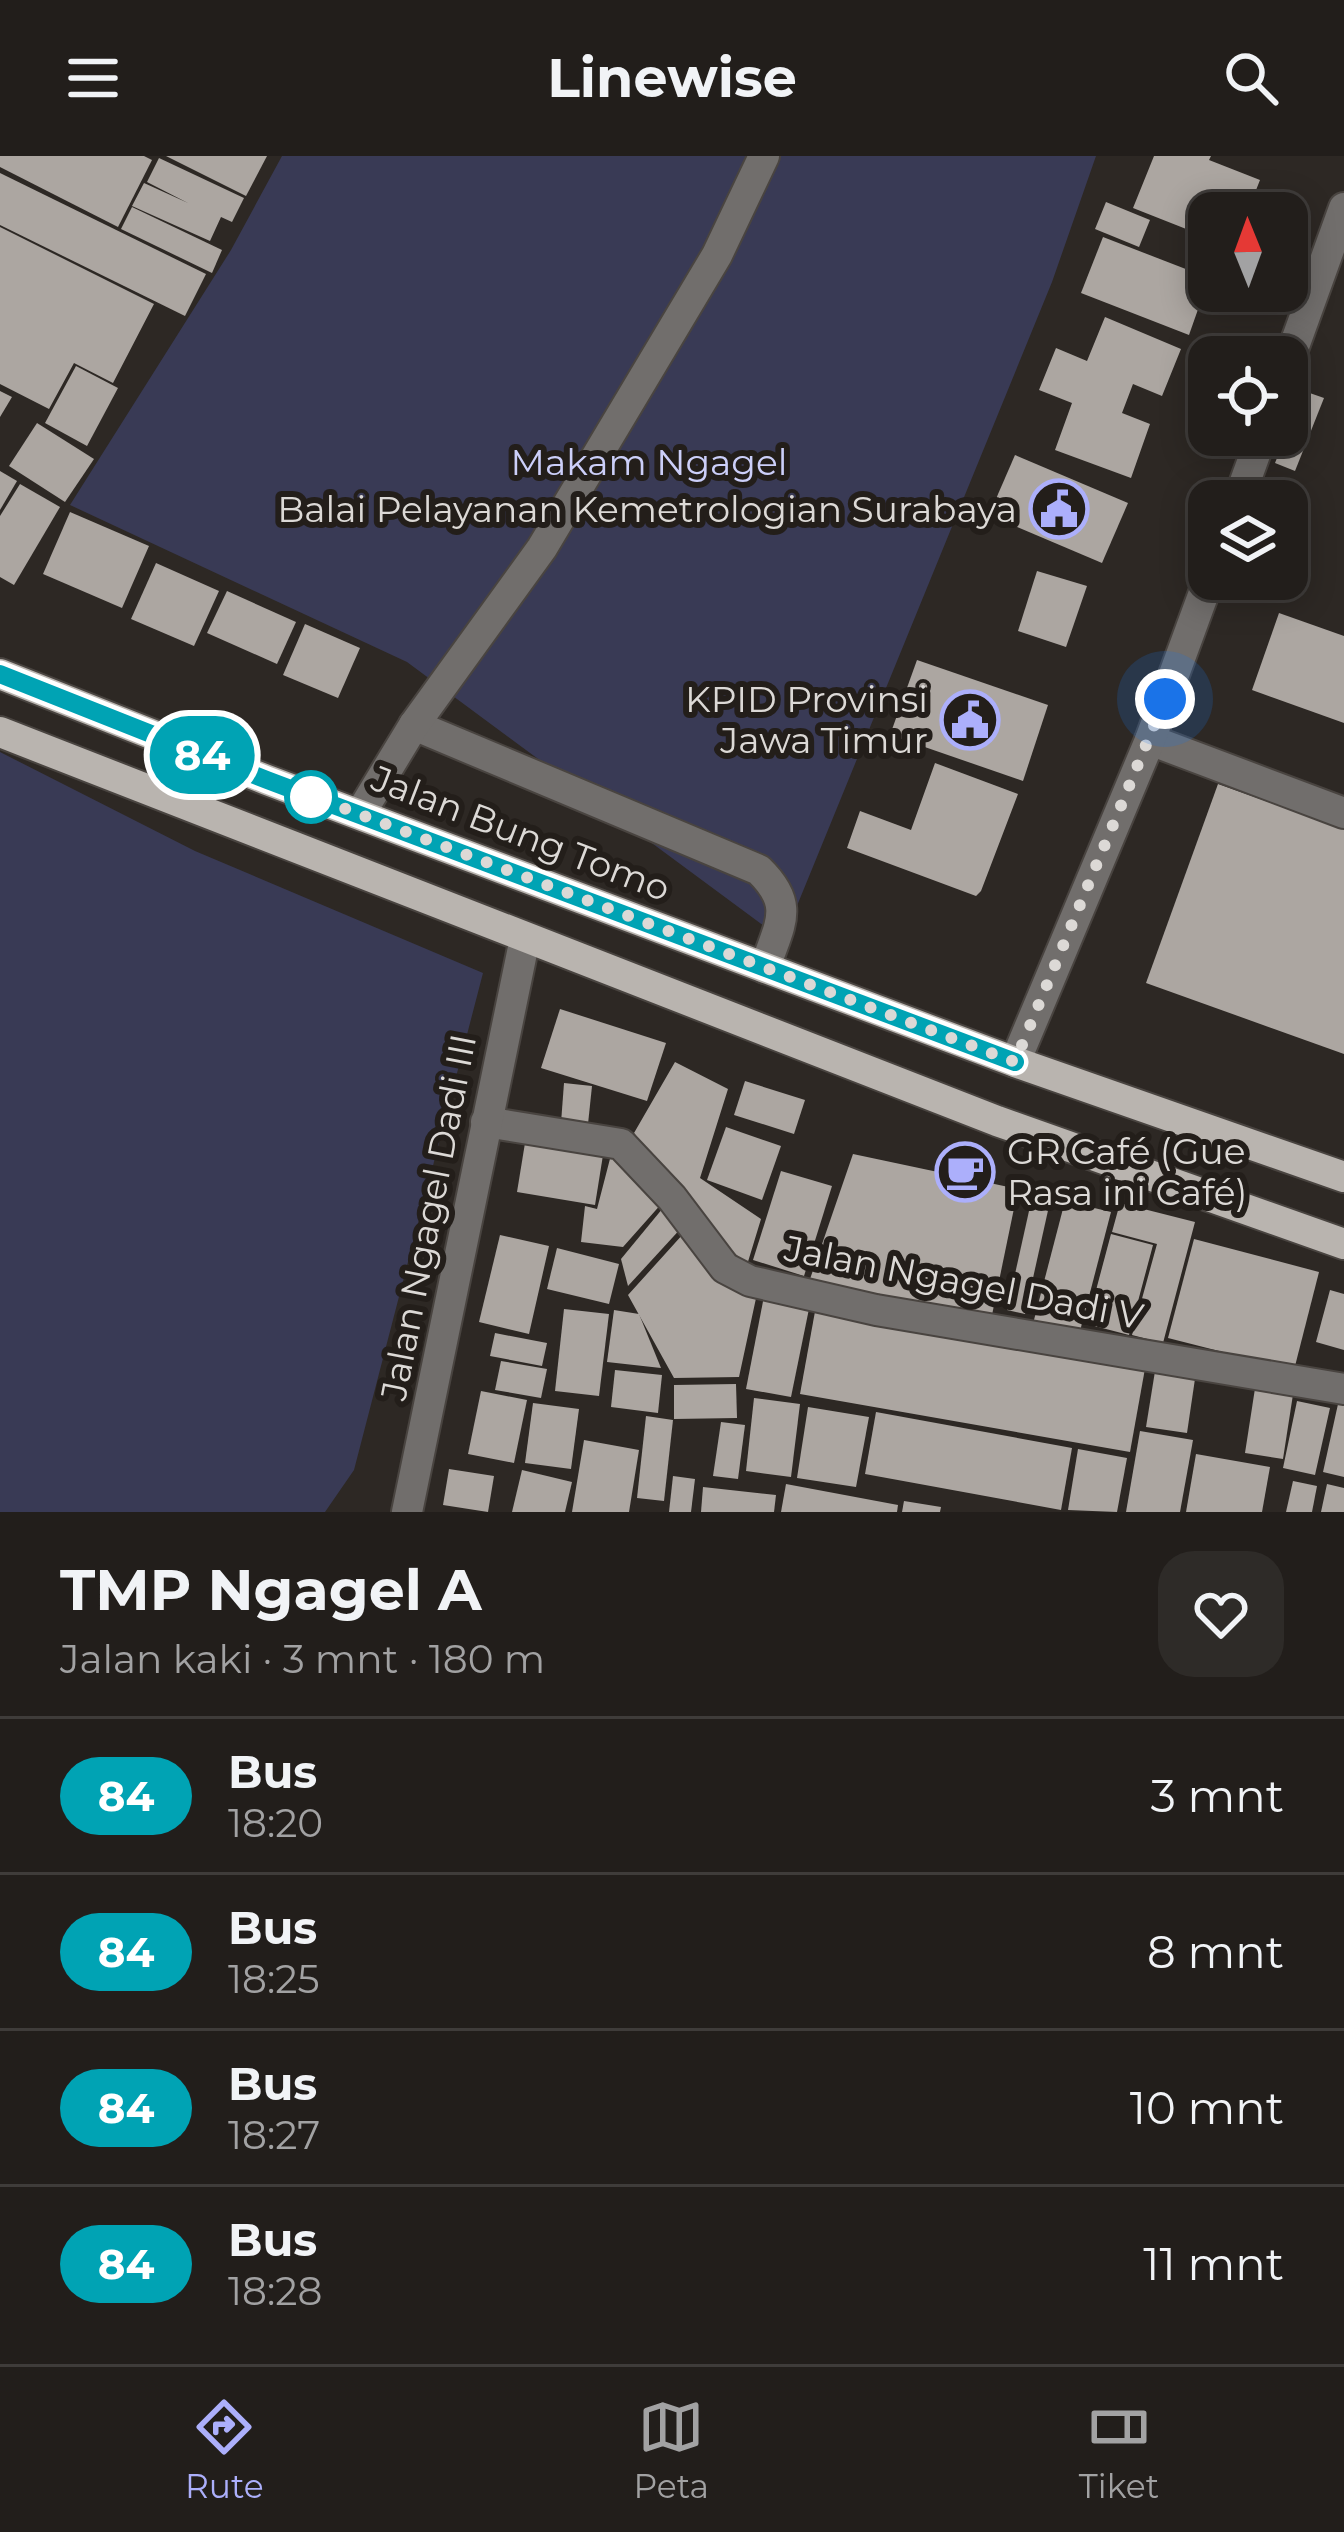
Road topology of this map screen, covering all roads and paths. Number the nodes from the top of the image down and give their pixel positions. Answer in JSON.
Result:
{"nodes":[{"id":1,"x":764,"y":156,"type":"edge"},
{"id":2,"x":1344,"y":208,"type":"edge"},
{"id":3,"x":1298,"y":336,"type":"edge"},
{"id":4,"x":1201,"y":600,"type":"edge"},
{"id":5,"x":0,"y":674,"type":"edge"},
{"id":6,"x":414,"y":725,"type":"junction"},
{"id":7,"x":0,"y":732,"type":"edge"},
{"id":8,"x":1150,"y":740,"type":"junction"},
{"id":9,"x":1344,"y":813,"type":"edge"},
{"id":10,"x":360,"y":814,"type":"junction"},
{"id":11,"x":525,"y":938,"type":"junction"},
{"id":12,"x":765,"y":968,"type":"junction"},
{"id":13,"x":1015,"y":1062,"type":"junction"},
{"id":14,"x":486,"y":1122,"type":"junction"},
{"id":15,"x":1344,"y":1177,"type":"edge"},
{"id":16,"x":1344,"y":1244,"type":"edge"},
{"id":17,"x":1344,"y":1389,"type":"edge"},
{"id":18,"x":407,"y":1512,"type":"edge"}],
"edges":[{"from":1,"to":6,"type":"street"},
{"from":2,"to":3,"type":"street"},
{"from":4,"to":8,"type":"street"},
{"from":5,"to":10,"type":"main road","name":"Jalan Bung Tomo"},
{"from":6,"to":10,"type":"street"},
{"from":6,"to":12,"type":"street"},
{"from":7,"to":11,"type":"main road"},
{"from":8,"to":9,"type":"street"},
{"from":8,"to":13,"type":"street"},
{"from":10,"to":12,"type":"main road","name":"Jalan Bung Tomo"},
{"from":11,"to":14,"type":"street","name":"Jalan Ngagel Dadi III"},
{"from":11,"to":16,"type":"main road"},
{"from":12,"to":13,"type":"main road","name":"Jalan Bung Tomo"},
{"from":13,"to":15,"type":"main road","name":"Jalan Bung Tomo"},
{"from":14,"to":17,"type":"street","name":"Jalan Ngagel Dadi V"},
{"from":14,"to":18,"type":"street","name":"Jalan Ngagel Dadi III"}]}
